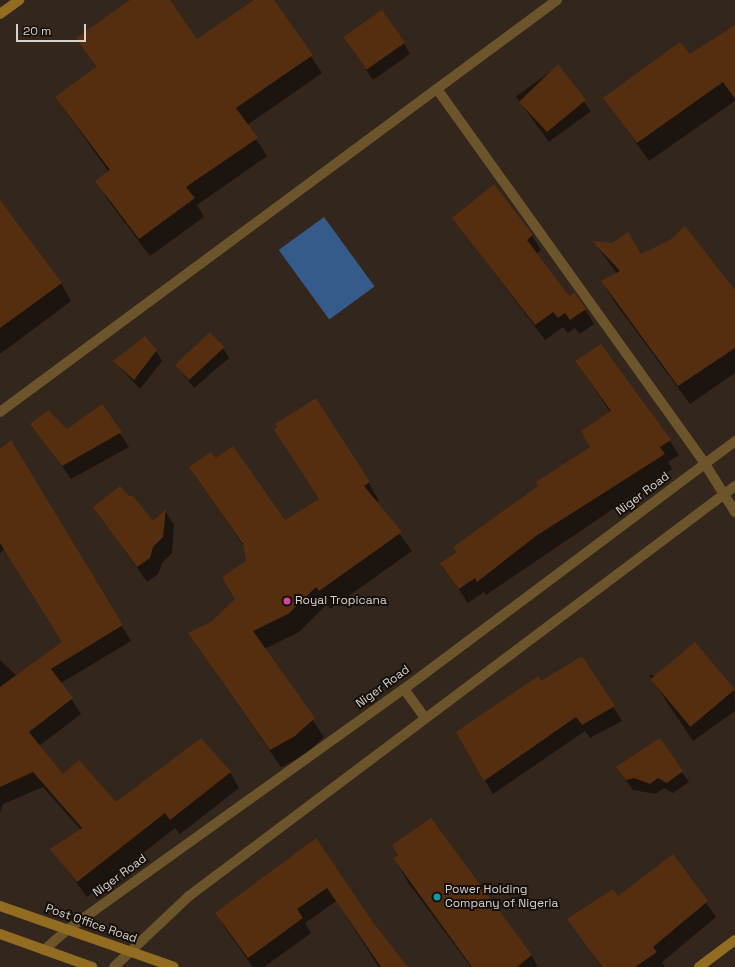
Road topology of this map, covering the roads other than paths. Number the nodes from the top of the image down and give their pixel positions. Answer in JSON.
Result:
{"nodes":[{"id":1,"x":19,"y":0,"type":"edge"},
{"id":2,"x":557,"y":0,"type":"edge"},
{"id":3,"x":0,"y":14,"type":"edge"},
{"id":4,"x":437,"y":89,"type":"junction"},
{"id":5,"x":0,"y":412,"type":"edge"},
{"id":6,"x":735,"y":441,"type":"edge"},
{"id":7,"x":705,"y":464,"type":"junction"},
{"id":8,"x":735,"y":486,"type":"edge"},
{"id":9,"x":723,"y":495,"type":"junction"},
{"id":10,"x":735,"y":512,"type":"edge"},
{"id":11,"x":404,"y":689,"type":"junction"},
{"id":12,"x":425,"y":718,"type":"junction"},
{"id":13,"x":0,"y":906,"type":"edge"},
{"id":14,"x":67,"y":930,"type":"junction"},
{"id":15,"x":0,"y":934,"type":"edge"},
{"id":16,"x":735,"y":940,"type":"edge"},
{"id":17,"x":44,"y":950,"type":"junction"},
{"id":18,"x":132,"y":951,"type":"junction"},
{"id":19,"x":92,"y":967,"type":"edge"},
{"id":20,"x":114,"y":967,"type":"edge"},
{"id":21,"x":174,"y":967,"type":"edge"},
{"id":22,"x":699,"y":967,"type":"edge"}],
"edges":[{"from":1,"to":3,"type":"street"},
{"from":2,"to":4,"type":"street"},
{"from":4,"to":5,"type":"street"},
{"from":4,"to":7,"type":"street"},
{"from":6,"to":7,"type":"street","name":"Niger Road"},
{"from":7,"to":9,"type":"street"},
{"from":7,"to":11,"type":"street","name":"Niger Road"},
{"from":8,"to":9,"type":"street"},
{"from":9,"to":10,"type":"street"},
{"from":9,"to":12,"type":"street"},
{"from":11,"to":12,"type":"street"},
{"from":11,"to":14,"type":"street","name":"Niger Road"},
{"from":12,"to":18,"type":"street"},
{"from":13,"to":14,"type":"street","name":"Post Office Road"},
{"from":14,"to":17,"type":"street","name":"Niger Road"},
{"from":14,"to":18,"type":"street","name":"Post Office Road"},
{"from":15,"to":17,"type":"street"},
{"from":16,"to":22,"type":"street"},
{"from":17,"to":19,"type":"street"},
{"from":18,"to":20,"type":"street"},
{"from":18,"to":21,"type":"street","name":"Post Office Road"}]}
